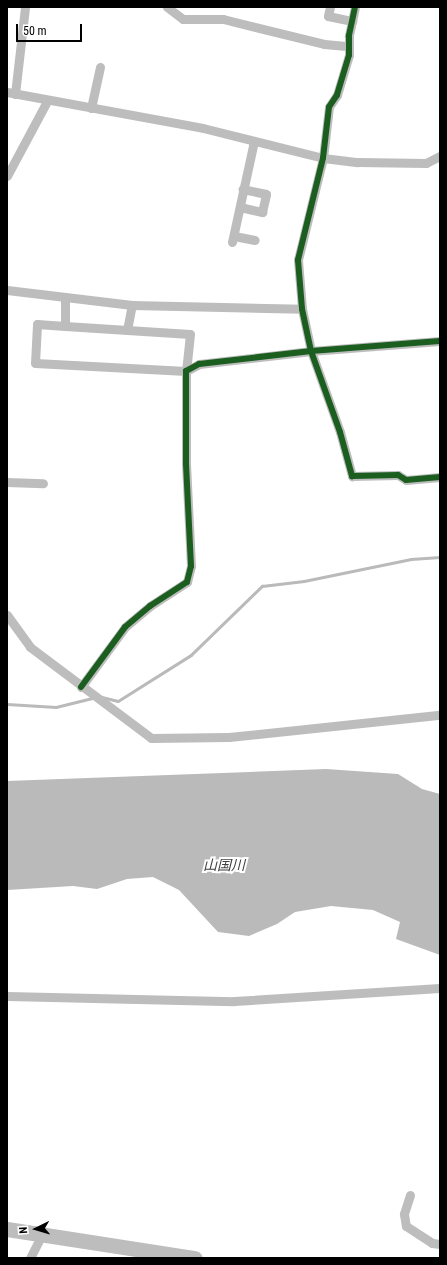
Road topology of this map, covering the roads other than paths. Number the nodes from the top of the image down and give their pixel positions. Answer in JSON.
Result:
{"nodes":[{"id":1,"x":25,"y":7,"type":"edge"},
{"id":2,"x":167,"y":7,"type":"edge"},
{"id":3,"x":330,"y":7,"type":"edge"},
{"id":4,"x":356,"y":7,"type":"edge"},
{"id":5,"x":352,"y":21,"type":"junction"},
{"id":6,"x":349,"y":46,"type":"junction"},
{"id":7,"x":100,"y":67,"type":"dead end"},
{"id":8,"x":11,"y":93,"type":"edge"},
{"id":9,"x":47,"y":100,"type":"junction"},
{"id":10,"x":91,"y":108,"type":"junction"},
{"id":11,"x":254,"y":141,"type":"junction"},
{"id":12,"x":440,"y":156,"type":"edge"},
{"id":13,"x":323,"y":158,"type":"junction"},
{"id":14,"x":7,"y":176,"type":"edge"},
{"id":15,"x":243,"y":189,"type":"junction"},
{"id":16,"x":240,"y":207,"type":"junction"},
{"id":17,"x":255,"y":240,"type":"dead end"},
{"id":18,"x":7,"y":290,"type":"edge"},
{"id":19,"x":65,"y":297,"type":"junction"},
{"id":20,"x":132,"y":305,"type":"junction"},
{"id":21,"x":302,"y":309,"type":"junction"},
{"id":22,"x":64,"y":326,"type":"junction"},
{"id":23,"x":127,"y":330,"type":"junction"},
{"id":24,"x":440,"y":341,"type":"edge"},
{"id":25,"x":311,"y":351,"type":"junction"},
{"id":26,"x":186,"y":371,"type":"junction"},
{"id":27,"x":440,"y":477,"type":"edge"},
{"id":28,"x":7,"y":482,"type":"edge"},
{"id":29,"x":43,"y":483,"type":"dead end"},
{"id":30,"x":7,"y":615,"type":"edge"},
{"id":31,"x":81,"y":687,"type":"junction"},
{"id":32,"x":440,"y":715,"type":"edge"},
{"id":33,"x":440,"y":988,"type":"edge"},
{"id":34,"x":7,"y":996,"type":"edge"},
{"id":35,"x":410,"y":1195,"type":"dead end"},
{"id":36,"x":7,"y":1229,"type":"edge"},
{"id":37,"x":42,"y":1234,"type":"junction"},
{"id":38,"x":440,"y":1244,"type":"edge"},
{"id":39,"x":30,"y":1258,"type":"edge"},
{"id":40,"x":195,"y":1258,"type":"edge"}],
"edges":[{"from":1,"to":8,"type":"street"},
{"from":2,"to":6,"type":"street"},
{"from":3,"to":5,"type":"street"},
{"from":4,"to":5,"type":"street"},
{"from":5,"to":6,"type":"street"},
{"from":6,"to":13,"type":"street"},
{"from":7,"to":10,"type":"street"},
{"from":8,"to":9,"type":"street"},
{"from":9,"to":10,"type":"street"},
{"from":9,"to":14,"type":"street"},
{"from":10,"to":11,"type":"street"},
{"from":11,"to":13,"type":"street"},
{"from":11,"to":15,"type":"street"},
{"from":12,"to":13,"type":"street"},
{"from":13,"to":21,"type":"street"},
{"from":15,"to":16,"type":"street"},
{"from":15,"to":16,"type":"street"},
{"from":16,"to":17,"type":"street"},
{"from":18,"to":19,"type":"street"},
{"from":19,"to":20,"type":"street"},
{"from":19,"to":22,"type":"street"},
{"from":20,"to":21,"type":"street"},
{"from":20,"to":23,"type":"street"},
{"from":21,"to":25,"type":"street"},
{"from":22,"to":23,"type":"street"},
{"from":22,"to":26,"type":"street"},
{"from":23,"to":26,"type":"street"},
{"from":24,"to":25,"type":"street"},
{"from":25,"to":26,"type":"street"},
{"from":25,"to":27,"type":"street"},
{"from":26,"to":31,"type":"street"},
{"from":28,"to":29,"type":"street"},
{"from":30,"to":31,"type":"street"},
{"from":31,"to":32,"type":"street"},
{"from":33,"to":34,"type":"street"},
{"from":35,"to":38,"type":"street"},
{"from":36,"to":37,"type":"main road"},
{"from":37,"to":39,"type":"street"},
{"from":37,"to":40,"type":"main road"}]}
